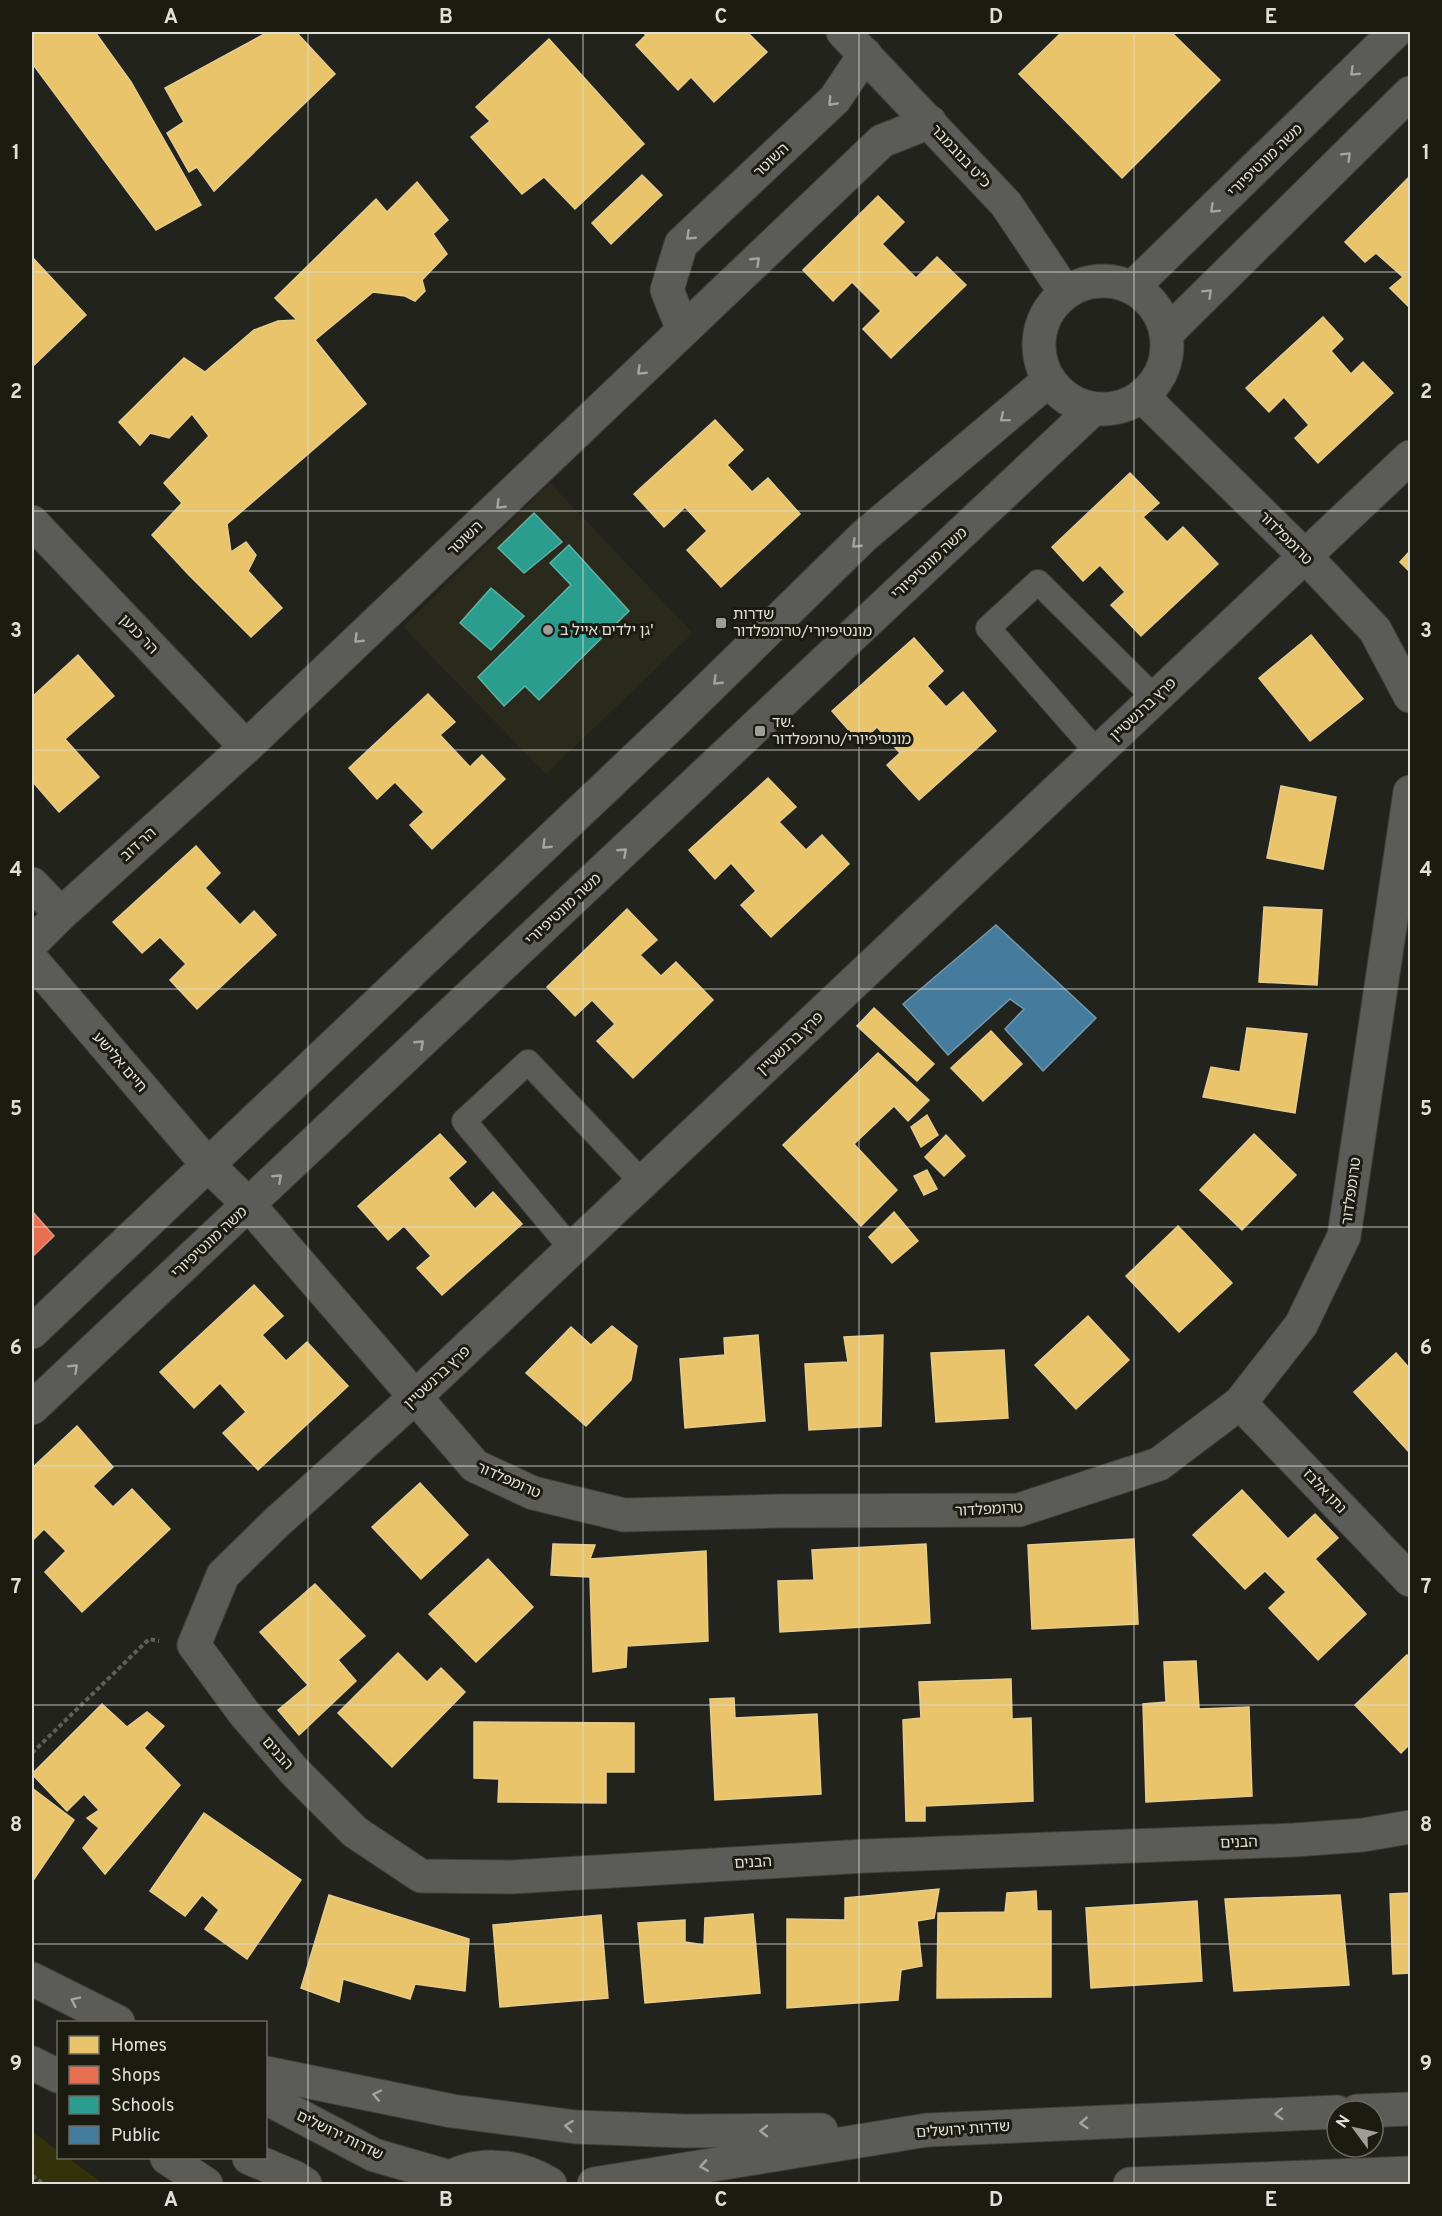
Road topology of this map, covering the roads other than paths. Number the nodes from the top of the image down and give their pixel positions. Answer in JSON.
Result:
{"nodes":[{"id":1,"x":1395,"y":32,"type":"edge"},
{"id":2,"x":854,"y":43,"type":"edge"},
{"id":3,"x":1410,"y":93,"type":"edge"},
{"id":4,"x":930,"y":123,"type":"junction"},
{"id":5,"x":1133,"y":287,"type":"junction"},
{"id":6,"x":1065,"y":292,"type":"junction"},
{"id":7,"x":683,"y":330,"type":"junction"},
{"id":8,"x":1166,"y":334,"type":"junction"},
{"id":9,"x":1049,"y":380,"type":"junction"},
{"id":10,"x":1142,"y":396,"type":"junction"},
{"id":11,"x":1093,"y":409,"type":"junction"},
{"id":12,"x":1410,"y":456,"type":"edge"},
{"id":13,"x":32,"y":522,"type":"edge"},
{"id":14,"x":1305,"y":556,"type":"junction"},
{"id":15,"x":1410,"y":696,"type":"edge"},
{"id":16,"x":1155,"y":698,"type":"junction"},
{"id":17,"x":246,"y":747,"type":"junction"},
{"id":18,"x":1097,"y":752,"type":"junction"},
{"id":19,"x":1410,"y":792,"type":"edge"},
{"id":20,"x":32,"y":884,"type":"edge"},
{"id":21,"x":61,"y":914,"type":"junction"},
{"id":22,"x":32,"y":943,"type":"edge"},
{"id":23,"x":32,"y":960,"type":"edge"},
{"id":24,"x":208,"y":1165,"type":"junction"},
{"id":25,"x":642,"y":1182,"type":"junction"},
{"id":26,"x":249,"y":1205,"type":"junction"},
{"id":27,"x":572,"y":1249,"type":"junction"},
{"id":28,"x":32,"y":1332,"type":"edge"},
{"id":29,"x":414,"y":1398,"type":"junction"},
{"id":30,"x":1240,"y":1403,"type":"junction"},
{"id":31,"x":32,"y":1408,"type":"edge"},
{"id":32,"x":1410,"y":1580,"type":"edge"},
{"id":33,"x":194,"y":1645,"type":"joint"},
{"id":34,"x":1410,"y":1827,"type":"edge"},
{"id":35,"x":32,"y":1979,"type":"edge"},
{"id":36,"x":116,"y":2021,"type":"edge"},
{"id":37,"x":267,"y":2073,"type":"edge"},
{"id":38,"x":267,"y":2099,"type":"edge"},
{"id":39,"x":1410,"y":2109,"type":"edge"},
{"id":40,"x":1385,"y":2110,"type":"edge"},
{"id":41,"x":1325,"y":2113,"type":"edge"},
{"id":42,"x":927,"y":2130,"type":"junction"},
{"id":43,"x":170,"y":2159,"type":"edge"},
{"id":44,"x":254,"y":2159,"type":"edge"},
{"id":45,"x":1410,"y":2173,"type":"edge"},
{"id":46,"x":445,"y":2180,"type":"edge"},
{"id":47,"x":206,"y":2184,"type":"edge"},
{"id":48,"x":305,"y":2184,"type":"edge"},
{"id":49,"x":550,"y":2184,"type":"edge"},
{"id":50,"x":594,"y":2184,"type":"edge"},
{"id":51,"x":1130,"y":2184,"type":"edge"}],
"edges":[{"from":1,"to":5,"type":"street","name":"משה מונטיפיורי","one_way":true},
{"from":2,"to":4,"type":"street","name":"כ\"ט בנובמבר"},
{"from":2,"to":7,"type":"street","name":"השוטר","one_way":true},
{"from":8,"to":3,"type":"street","one_way":true},
{"from":4,"to":6,"type":"street","name":"כ\"ט בנובמבר"},
{"from":7,"to":4,"type":"street","name":"השוטר","one_way":true},
{"from":5,"to":6,"type":"street"},
{"from":5,"to":8,"type":"street"},
{"from":6,"to":9,"type":"street"},
{"from":7,"to":17,"type":"street","name":"השוטר","one_way":true},
{"from":8,"to":10,"type":"street"},
{"from":9,"to":11,"type":"street"},
{"from":9,"to":24,"type":"street","one_way":true},
{"from":10,"to":11,"type":"street"},
{"from":10,"to":14,"type":"street","name":"טרומפלדור"},
{"from":26,"to":11,"type":"street","name":"משה מונטיפיורי","one_way":true},
{"from":12,"to":14,"type":"street","name":"פרץ ברנשטיין"},
{"from":13,"to":17,"type":"street","name":"הר כנען"},
{"from":14,"to":15,"type":"street","name":"טרומפלדור"},
{"from":14,"to":16,"type":"street","name":"פרץ ברנשטיין"},
{"from":16,"to":18,"type":"street","name":"פרץ ברנשטיין"},
{"from":16,"to":18,"type":"lane"},
{"from":17,"to":21,"type":"street","name":"הר דוב"},
{"from":18,"to":25,"type":"street","name":"פרץ ברנשטיין"},
{"from":19,"to":30,"type":"street","name":"טרומפלדור"},
{"from":20,"to":21,"type":"street"},
{"from":21,"to":22,"type":"street","name":"הר דוב"},
{"from":23,"to":24,"type":"street","name":"חיים אלישע"},
{"from":24,"to":26,"type":"street","name":"טרומפלדור"},
{"from":24,"to":28,"type":"street"},
{"from":25,"to":27,"type":"street","name":"פרץ ברנשטיין"},
{"from":25,"to":27,"type":"lane"},
{"from":26,"to":29,"type":"street","name":"טרומפלדור"},
{"from":31,"to":26,"type":"street","name":"משה מונטיפיורי","one_way":true},
{"from":27,"to":29,"type":"street","name":"פרץ ברנשטיין"},
{"from":29,"to":30,"type":"street","name":"טרומפלדור"},
{"from":29,"to":33,"type":"street","name":"פרץ ברנשטיין"},
{"from":30,"to":32,"type":"street","name":"נתן אלבז"},
{"from":33,"to":34,"type":"street","name":"הבנים"},
{"from":36,"to":35,"type":"street","one_way":true},
{"from":42,"to":37,"type":"street","one_way":true},
{"from":38,"to":46,"type":"street","name":"שדרות ירושלים"},
{"from":39,"to":40,"type":"street"},
{"from":41,"to":42,"type":"street","name":"שדרות ירושלים","one_way":true},
{"from":42,"to":50,"type":"street","name":"שדרות ירושלים","one_way":true},
{"from":43,"to":47,"type":"street"},
{"from":44,"to":48,"type":"street"},
{"from":45,"to":51,"type":"street"},
{"from":46,"to":49,"type":"street"}]}
